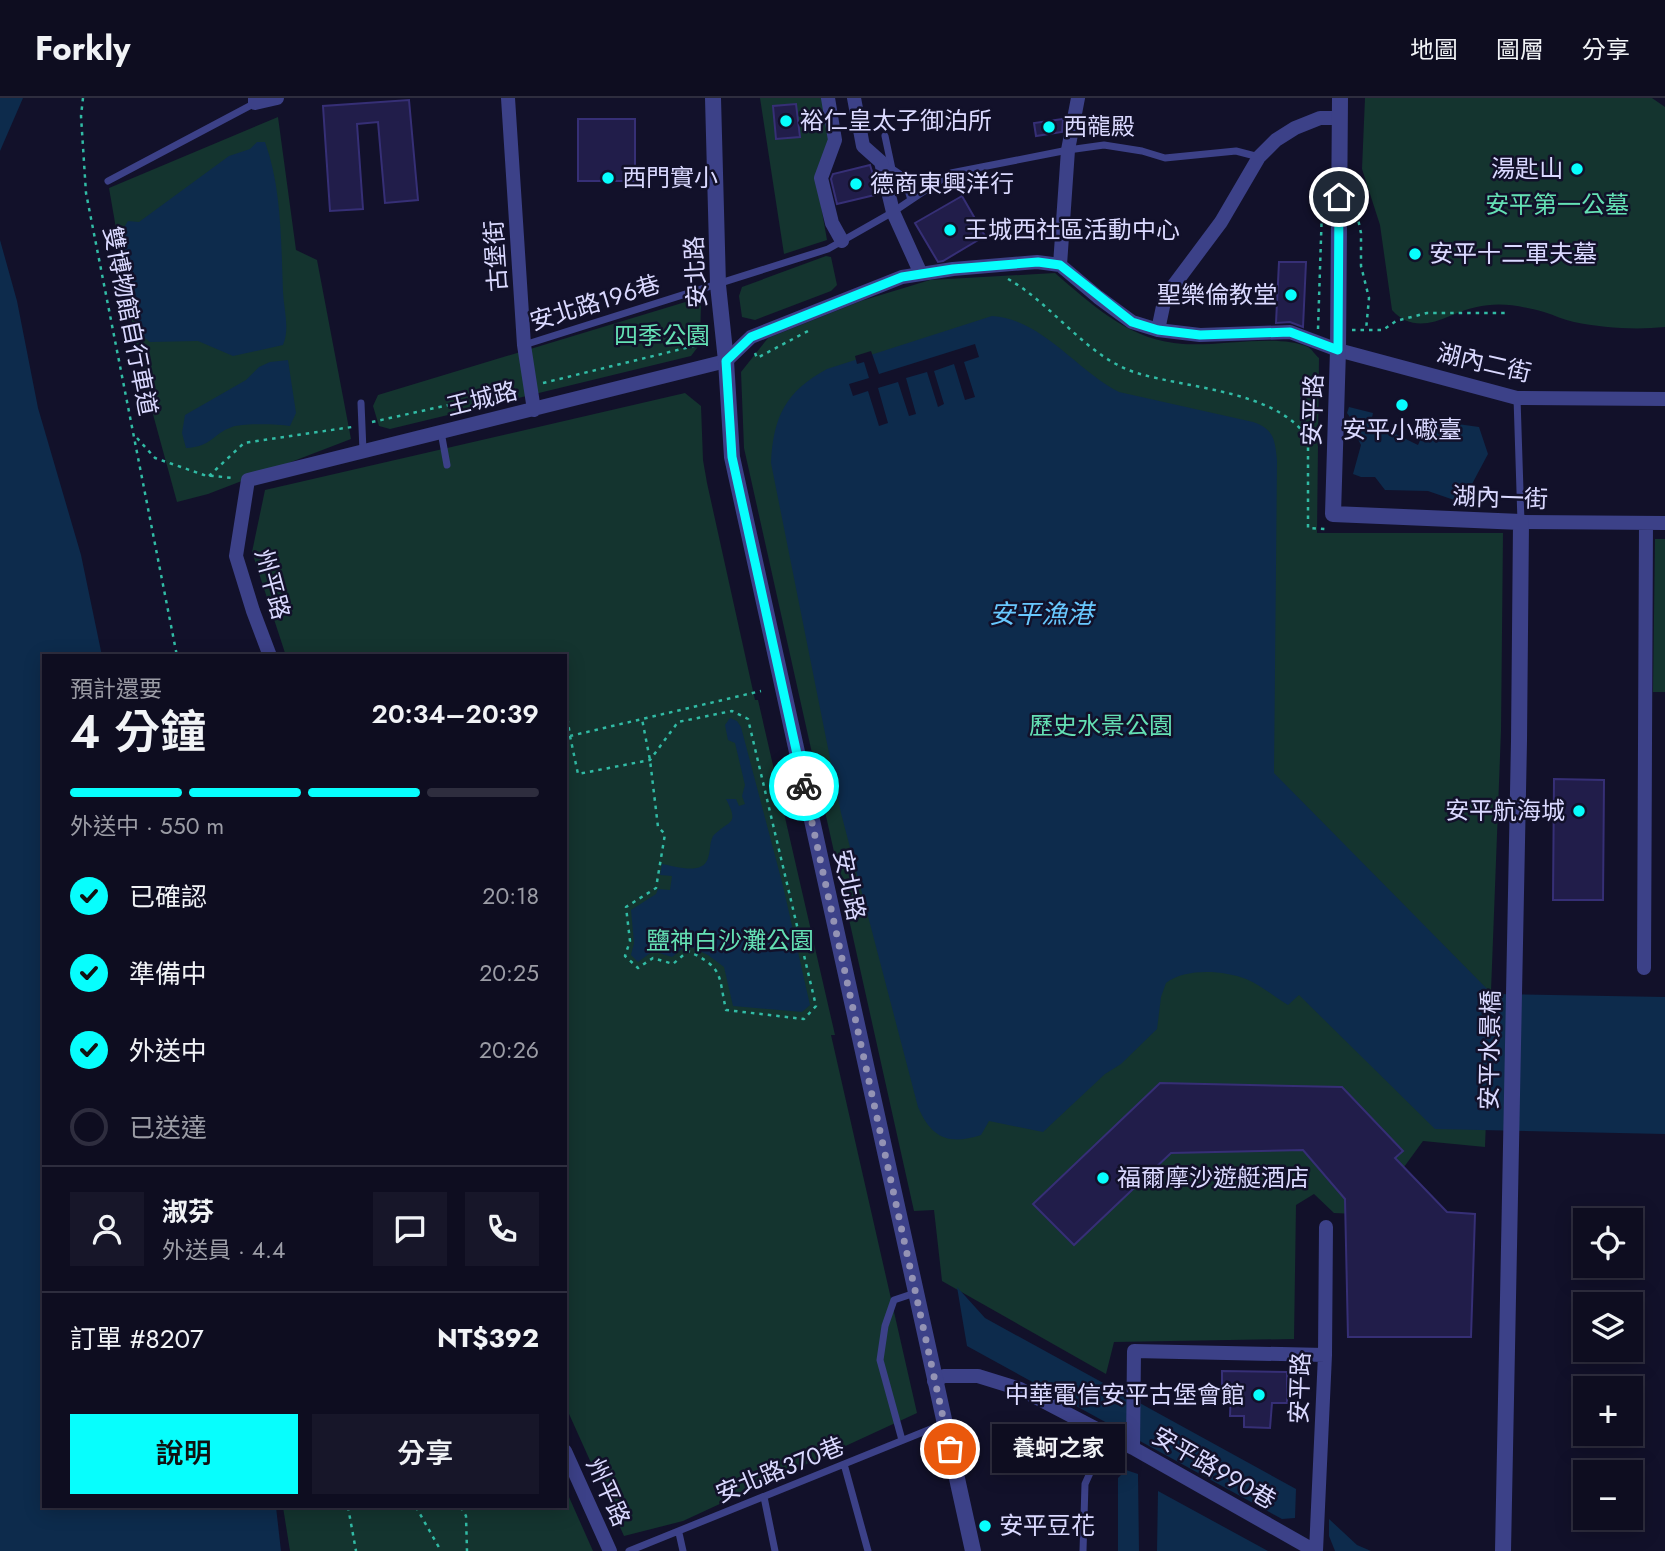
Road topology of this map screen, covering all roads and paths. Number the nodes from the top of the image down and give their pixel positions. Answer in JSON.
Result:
{"nodes":[{"id":1,"x":83,"y":98,"type":"edge"},
{"id":2,"x":277,"y":98,"type":"edge"},
{"id":3,"x":508,"y":98,"type":"edge"},
{"id":4,"x":713,"y":98,"type":"edge"},
{"id":5,"x":828,"y":98,"type":"edge"},
{"id":6,"x":854,"y":98,"type":"edge"},
{"id":7,"x":1078,"y":98,"type":"edge"},
{"id":8,"x":1340,"y":98,"type":"edge"},
{"id":9,"x":255,"y":100,"type":"edge"},
{"id":10,"x":1340,"y":118,"type":"junction"},
{"id":11,"x":885,"y":136,"type":"dead end"},
{"id":12,"x":1068,"y":150,"type":"junction"},
{"id":13,"x":1259,"y":157,"type":"junction"},
{"id":14,"x":108,"y":181,"type":"dead end"},
{"id":15,"x":1323,"y":197,"type":"dead end"},
{"id":16,"x":911,"y":200,"type":"junction"},
{"id":17,"x":1353,"y":201,"type":"dead end"},
{"id":18,"x":893,"y":212,"type":"junction"},
{"id":19,"x":842,"y":242,"type":"junction"},
{"id":20,"x":1060,"y":265,"type":"junction"},
{"id":21,"x":921,"y":274,"type":"junction"},
{"id":22,"x":1003,"y":277,"type":"dead end"},
{"id":23,"x":718,"y":285,"type":"junction"},
{"id":24,"x":1506,"y":313,"type":"dead end"},
{"id":25,"x":813,"y":329,"type":"dead end"},
{"id":26,"x":1158,"y":330,"type":"junction"},
{"id":27,"x":1338,"y":330,"type":"junction"},
{"id":28,"x":1366,"y":330,"type":"junction"},
{"id":29,"x":723,"y":332,"type":"junction"},
{"id":30,"x":751,"y":337,"type":"junction"},
{"id":31,"x":1317,"y":342,"type":"junction"},
{"id":32,"x":524,"y":345,"type":"junction"},
{"id":33,"x":1338,"y":350,"type":"junction"},
{"id":34,"x":726,"y":361,"type":"junction"},
{"id":35,"x":530,"y":386,"type":"junction"},
{"id":36,"x":1517,"y":398,"type":"junction"},
{"id":37,"x":1665,"y":399,"type":"edge"},
{"id":38,"x":361,"y":403,"type":"dead end"},
{"id":39,"x":534,"y":410,"type":"junction"},
{"id":40,"x":362,"y":425,"type":"junction"},
{"id":41,"x":442,"y":432,"type":"junction"},
{"id":42,"x":135,"y":435,"type":"junction"},
{"id":43,"x":363,"y":452,"type":"junction"},
{"id":44,"x":447,"y":465,"type":"dead end"},
{"id":45,"x":209,"y":476,"type":"junction"},
{"id":46,"x":248,"y":480,"type":"junction"},
{"id":47,"x":1333,"y":521,"type":"junction"},
{"id":48,"x":1521,"y":522,"type":"junction"},
{"id":49,"x":1646,"y":523,"type":"junction"},
{"id":50,"x":1665,"y":523,"type":"edge"},
{"id":51,"x":177,"y":654,"type":"edge"},
{"id":52,"x":269,"y":654,"type":"edge"},
{"id":53,"x":761,"y":691,"type":"dead end"},
{"id":54,"x":642,"y":719,"type":"junction"},
{"id":55,"x":567,"y":722,"type":"edge"},
{"id":56,"x":570,"y":736,"type":"junction"},
{"id":57,"x":650,"y":760,"type":"junction"},
{"id":58,"x":1644,"y":968,"type":"dead end"},
{"id":59,"x":1326,"y":1227,"type":"dead end"},
{"id":60,"x":915,"y":1293,"type":"junction"},
{"id":61,"x":1325,"y":1355,"type":"junction"},
{"id":62,"x":934,"y":1381,"type":"junction"},
{"id":63,"x":944,"y":1424,"type":"junction"},
{"id":64,"x":1107,"y":1435,"type":"junction"},
{"id":65,"x":902,"y":1440,"type":"junction"},
{"id":66,"x":1133,"y":1448,"type":"junction"},
{"id":67,"x":567,"y":1455,"type":"edge"},
{"id":68,"x":844,"y":1464,"type":"junction"},
{"id":69,"x":764,"y":1497,"type":"junction"},
{"id":70,"x":348,"y":1508,"type":"edge"},
{"id":71,"x":417,"y":1508,"type":"edge"},
{"id":72,"x":462,"y":1508,"type":"edge"},
{"id":73,"x":679,"y":1532,"type":"junction"},
{"id":74,"x":356,"y":1551,"type":"edge"},
{"id":75,"x":441,"y":1551,"type":"edge"},
{"id":76,"x":467,"y":1551,"type":"edge"},
{"id":77,"x":610,"y":1551,"type":"edge"},
{"id":78,"x":629,"y":1551,"type":"edge"},
{"id":79,"x":683,"y":1551,"type":"edge"},
{"id":80,"x":775,"y":1551,"type":"edge"},
{"id":81,"x":867,"y":1551,"type":"edge"},
{"id":82,"x":973,"y":1551,"type":"edge"},
{"id":83,"x":1083,"y":1551,"type":"edge"},
{"id":84,"x":1315,"y":1551,"type":"edge"},
{"id":85,"x":1503,"y":1551,"type":"edge"}],
"edges":[{"from":1,"to":42,"type":"path","name":"雙博物館自行車道"},
{"from":2,"to":9,"type":"street"},
{"from":3,"to":32,"type":"street","name":"古堡街"},
{"from":4,"to":23,"type":"street","name":"安北路"},
{"from":5,"to":19,"type":"street"},
{"from":6,"to":18,"type":"street"},
{"from":7,"to":12,"type":"street"},
{"from":8,"to":10,"type":"street","name":"安平路"},
{"from":9,"to":14,"type":"lane"},
{"from":10,"to":13,"type":"street"},
{"from":10,"to":27,"type":"street","name":"安平路"},
{"from":11,"to":16,"type":"lane"},
{"from":12,"to":13,"type":"lane","name":"安北路196巷"},
{"from":12,"to":16,"type":"lane","name":"安北路196巷"},
{"from":12,"to":20,"type":"street"},
{"from":13,"to":26,"type":"street"},
{"from":15,"to":31,"type":"path"},
{"from":16,"to":18,"type":"lane","name":"安北路196巷"},
{"from":17,"to":28,"type":"path"},
{"from":18,"to":19,"type":"lane","name":"安北路196巷"},
{"from":18,"to":21,"type":"street"},
{"from":19,"to":23,"type":"lane","name":"安北路196巷"},
{"from":20,"to":21,"type":"street"},
{"from":20,"to":26,"type":"street","name":"湖內二街"},
{"from":21,"to":30,"type":"street"},
{"from":22,"to":47,"type":"path"},
{"from":23,"to":29,"type":"street","name":"安北路"},
{"from":23,"to":32,"type":"lane","name":"安北路196巷"},
{"from":24,"to":28,"type":"path"},
{"from":25,"to":30,"type":"path"},
{"from":26,"to":31,"type":"street","name":"湖內二街"},
{"from":27,"to":28,"type":"path"},
{"from":27,"to":33,"type":"street","name":"安平路"},
{"from":29,"to":34,"type":"street","name":"安北路"},
{"from":29,"to":35,"type":"path"},
{"from":30,"to":34,"type":"street"},
{"from":31,"to":33,"type":"street","name":"湖內二街"},
{"from":32,"to":35,"type":"street","name":"古堡街"},
{"from":33,"to":36,"type":"street","name":"湖內二街"},
{"from":33,"to":47,"type":"street","name":"安平路"},
{"from":34,"to":39,"type":"street","name":"王城路"},
{"from":34,"to":60,"type":"street","name":"安北路"},
{"from":35,"to":39,"type":"street","name":"古堡街"},
{"from":35,"to":40,"type":"path"},
{"from":36,"to":37,"type":"street","name":"湖內二街"},
{"from":36,"to":48,"type":"lane"},
{"from":38,"to":40,"type":"lane"},
{"from":39,"to":41,"type":"street","name":"王城路"},
{"from":40,"to":43,"type":"lane"},
{"from":40,"to":45,"type":"path"},
{"from":41,"to":43,"type":"street","name":"王城路"},
{"from":41,"to":44,"type":"lane"},
{"from":42,"to":45,"type":"path","name":"雙博物館自行車道"},
{"from":42,"to":51,"type":"path"},
{"from":43,"to":46,"type":"street","name":"王城路"},
{"from":45,"to":46,"type":"path","name":"雙博物館自行車道"},
{"from":46,"to":52,"type":"street","name":"州平路"},
{"from":47,"to":48,"type":"street","name":"湖內一街"},
{"from":48,"to":49,"type":"street","name":"湖內一街"},
{"from":48,"to":85,"type":"street","name":"安平水景橋"},
{"from":49,"to":50,"type":"street","name":"湖內一街"},
{"from":49,"to":58,"type":"street"},
{"from":53,"to":54,"type":"path"},
{"from":54,"to":56,"type":"path"},
{"from":54,"to":57,"type":"path"},
{"from":55,"to":56,"type":"path"},
{"from":56,"to":57,"type":"path"},
{"from":57,"to":57,"type":"path"},
{"from":59,"to":61,"type":"street","name":"安平路"},
{"from":60,"to":62,"type":"street","name":"安北路"},
{"from":60,"to":65,"type":"lane"},
{"from":61,"to":66,"type":"street"},
{"from":61,"to":84,"type":"street","name":"安平路"},
{"from":62,"to":63,"type":"street","name":"安北路"},
{"from":62,"to":64,"type":"street","name":"安平路990巷"},
{"from":63,"to":65,"type":"lane","name":"安北路370巷"},
{"from":63,"to":82,"type":"street","name":"安北路"},
{"from":64,"to":66,"type":"street","name":"安平路990巷"},
{"from":64,"to":83,"type":"lane"},
{"from":65,"to":68,"type":"lane","name":"安北路370巷"},
{"from":66,"to":84,"type":"street","name":"安平路990巷"},
{"from":67,"to":77,"type":"street","name":"州平路"},
{"from":68,"to":69,"type":"lane","name":"安北路370巷"},
{"from":68,"to":81,"type":"lane"},
{"from":69,"to":73,"type":"lane","name":"安北路370巷"},
{"from":69,"to":80,"type":"lane"},
{"from":70,"to":74,"type":"path"},
{"from":71,"to":75,"type":"path"},
{"from":72,"to":76,"type":"path"},
{"from":73,"to":78,"type":"lane","name":"安北路370巷"},
{"from":73,"to":79,"type":"lane"}]}
